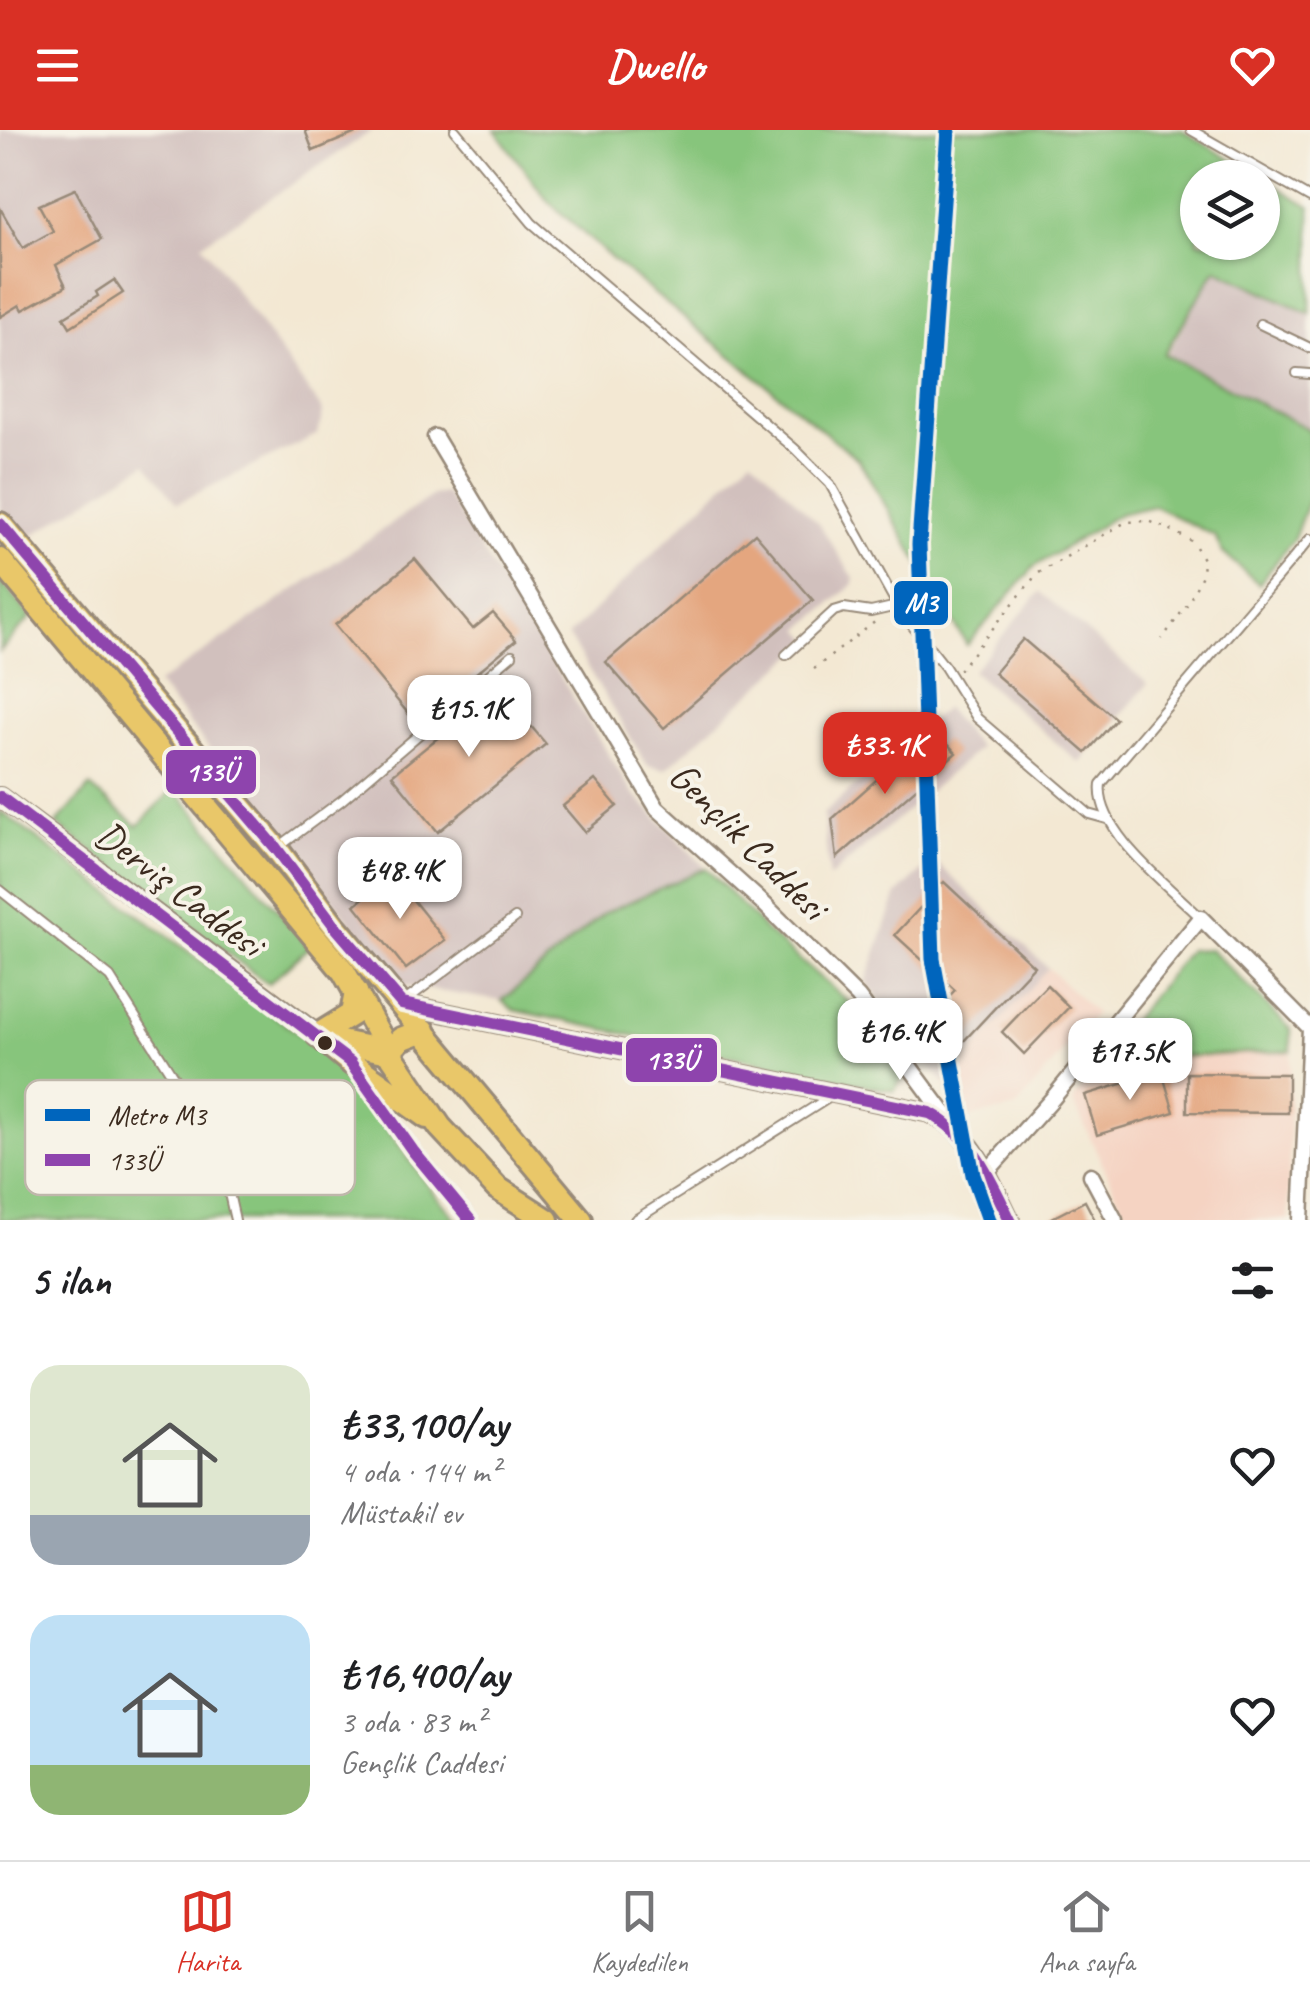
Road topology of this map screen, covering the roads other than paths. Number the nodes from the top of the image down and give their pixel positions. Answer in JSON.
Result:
{"nodes":[{"id":1,"x":455,"y":130,"type":"edge"},
{"id":2,"x":1191,"y":130,"type":"edge"},
{"id":3,"x":1310,"y":198,"type":"edge"},
{"id":4,"x":1260,"y":324,"type":"dead end"},
{"id":5,"x":1310,"y":348,"type":"edge"},
{"id":6,"x":1297,"y":373,"type":"dead end"},
{"id":7,"x":1310,"y":374,"type":"edge"},
{"id":8,"x":435,"y":437,"type":"dead end"},
{"id":9,"x":0,"y":524,"type":"edge"},
{"id":10,"x":1310,"y":539,"type":"edge"},
{"id":11,"x":0,"y":560,"type":"edge"},
{"id":12,"x":897,"y":606,"type":"junction"},
{"id":13,"x":786,"y":654,"type":"dead end"},
{"id":14,"x":512,"y":655,"type":"dead end"},
{"id":15,"x":0,"y":797,"type":"edge"},
{"id":16,"x":1107,"y":819,"type":"junction"},
{"id":17,"x":276,"y":848,"type":"junction"},
{"id":18,"x":0,"y":890,"type":"edge"},
{"id":19,"x":515,"y":918,"type":"dead end"},
{"id":20,"x":1201,"y":918,"type":"junction"},
{"id":21,"x":356,"y":992,"type":"junction"},
{"id":22,"x":402,"y":1004,"type":"junction"},
{"id":23,"x":1310,"y":1028,"type":"edge"},
{"id":24,"x":424,"y":1030,"type":"junction"},
{"id":25,"x":318,"y":1035,"type":"junction"},
{"id":26,"x":389,"y":1052,"type":"junction"},
{"id":27,"x":350,"y":1062,"type":"junction"},
{"id":28,"x":176,"y":1080,"type":"edge"},
{"id":29,"x":835,"y":1094,"type":"junction"},
{"id":30,"x":950,"y":1122,"type":"junction"},
{"id":31,"x":440,"y":1127,"type":"junction"},
{"id":32,"x":531,"y":1162,"type":"junction"},
{"id":33,"x":985,"y":1174,"type":"junction"},
{"id":34,"x":1091,"y":1175,"type":"dead end"},
{"id":35,"x":497,"y":1188,"type":"junction"},
{"id":36,"x":230,"y":1195,"type":"edge"},
{"id":37,"x":1003,"y":1217,"type":"edge"},
{"id":38,"x":235,"y":1220,"type":"edge"},
{"id":39,"x":470,"y":1220,"type":"edge"},
{"id":40,"x":517,"y":1220,"type":"edge"},
{"id":41,"x":547,"y":1220,"type":"edge"},
{"id":42,"x":581,"y":1220,"type":"edge"},
{"id":43,"x":634,"y":1220,"type":"edge"},
{"id":44,"x":1115,"y":1220,"type":"edge"},
{"id":45,"x":1301,"y":1220,"type":"edge"}],
"edges":[{"from":1,"to":12,"type":"lane"},
{"from":2,"to":3,"type":"lane"},
{"from":4,"to":5,"type":"lane"},
{"from":6,"to":7,"type":"lane"},
{"from":8,"to":30,"type":"street","name":"Gençlik Caddesi"},
{"from":9,"to":17,"type":"main road"},
{"from":10,"to":16,"type":"lane"},
{"from":11,"to":21,"type":"main road"},
{"from":12,"to":13,"type":"lane"},
{"from":12,"to":16,"type":"lane"},
{"from":14,"to":17,"type":"lane"},
{"from":15,"to":25,"type":"street","name":"Derviş Caddesi"},
{"from":16,"to":20,"type":"lane"},
{"from":17,"to":22,"type":"main road"},
{"from":18,"to":28,"type":"lane"},
{"from":19,"to":22,"type":"lane"},
{"from":20,"to":23,"type":"street"},
{"from":20,"to":33,"type":"street"},
{"from":21,"to":25,"type":"main road"},
{"from":21,"to":26,"type":"main road"},
{"from":22,"to":24,"type":"main road"},
{"from":22,"to":29,"type":"street"},
{"from":23,"to":45,"type":"street"},
{"from":24,"to":26,"type":"main road"},
{"from":24,"to":32,"type":"main road"},
{"from":25,"to":26,"type":"main road"},
{"from":25,"to":27,"type":"main road"},
{"from":26,"to":31,"type":"main road"},
{"from":27,"to":31,"type":"main road"},
{"from":27,"to":39,"type":"street"},
{"from":29,"to":30,"type":"street"},
{"from":29,"to":43,"type":"lane"},
{"from":30,"to":33,"type":"street","name":"Gençlik Caddesi"},
{"from":31,"to":35,"type":"main road"},
{"from":32,"to":35,"type":"main road"},
{"from":32,"to":42,"type":"main road"},
{"from":33,"to":37,"type":"street","name":"Gençlik Caddesi"},
{"from":34,"to":44,"type":"street"},
{"from":35,"to":40,"type":"main road"},
{"from":35,"to":41,"type":"main road"},
{"from":36,"to":38,"type":"lane"}]}
